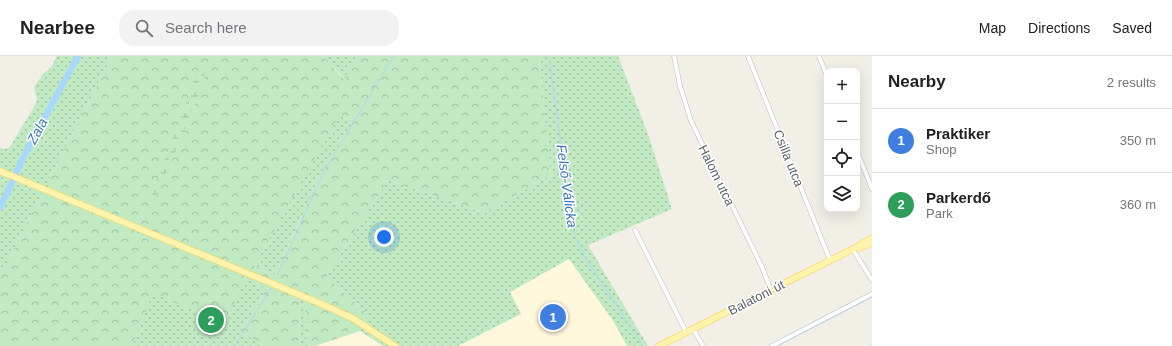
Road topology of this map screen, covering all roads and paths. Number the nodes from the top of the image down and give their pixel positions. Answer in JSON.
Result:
{"nodes":[{"id":1,"x":674,"y":56,"type":"edge"},
{"id":2,"x":748,"y":56,"type":"edge"},
{"id":3,"x":819,"y":56,"type":"edge"},
{"id":4,"x":824,"y":68,"type":"edge"},
{"id":5,"x":860,"y":159,"type":"edge"},
{"id":6,"x":0,"y":171,"type":"edge"},
{"id":7,"x":872,"y":189,"type":"edge"},
{"id":8,"x":635,"y":230,"type":"dead end"},
{"id":9,"x":872,"y":238,"type":"edge"},
{"id":10,"x":872,"y":243,"type":"edge"},
{"id":11,"x":853,"y":249,"type":"junction"},
{"id":12,"x":830,"y":260,"type":"junction"},
{"id":13,"x":872,"y":280,"type":"edge"},
{"id":14,"x":770,"y":290,"type":"junction"},
{"id":15,"x":872,"y":294,"type":"edge"},
{"id":16,"x":693,"y":329,"type":"junction"},
{"id":17,"x":686,"y":332,"type":"junction"},
{"id":18,"x":393,"y":345,"type":"edge"},
{"id":19,"x":658,"y":346,"type":"edge"},
{"id":20,"x":703,"y":346,"type":"edge"},
{"id":21,"x":772,"y":346,"type":"edge"}],
"edges":[{"from":1,"to":14,"type":"street","name":"Halom utca"},
{"from":2,"to":12,"type":"street","name":"Csilla utca"},
{"from":3,"to":4,"type":"street"},
{"from":5,"to":7,"type":"street"},
{"from":6,"to":18,"type":"main road"},
{"from":8,"to":17,"type":"street"},
{"from":9,"to":11,"type":"main road","name":"Balatoni út"},
{"from":10,"to":11,"type":"main road","name":"Balatoni út"},
{"from":11,"to":12,"type":"main road","name":"Balatoni út"},
{"from":11,"to":13,"type":"street"},
{"from":12,"to":14,"type":"main road","name":"Balatoni út"},
{"from":14,"to":16,"type":"main road","name":"Balatoni út"},
{"from":15,"to":21,"type":"street"},
{"from":16,"to":17,"type":"main road","name":"Balatoni út"},
{"from":16,"to":20,"type":"street"},
{"from":17,"to":19,"type":"main road","name":"Balatoni út"}]}
